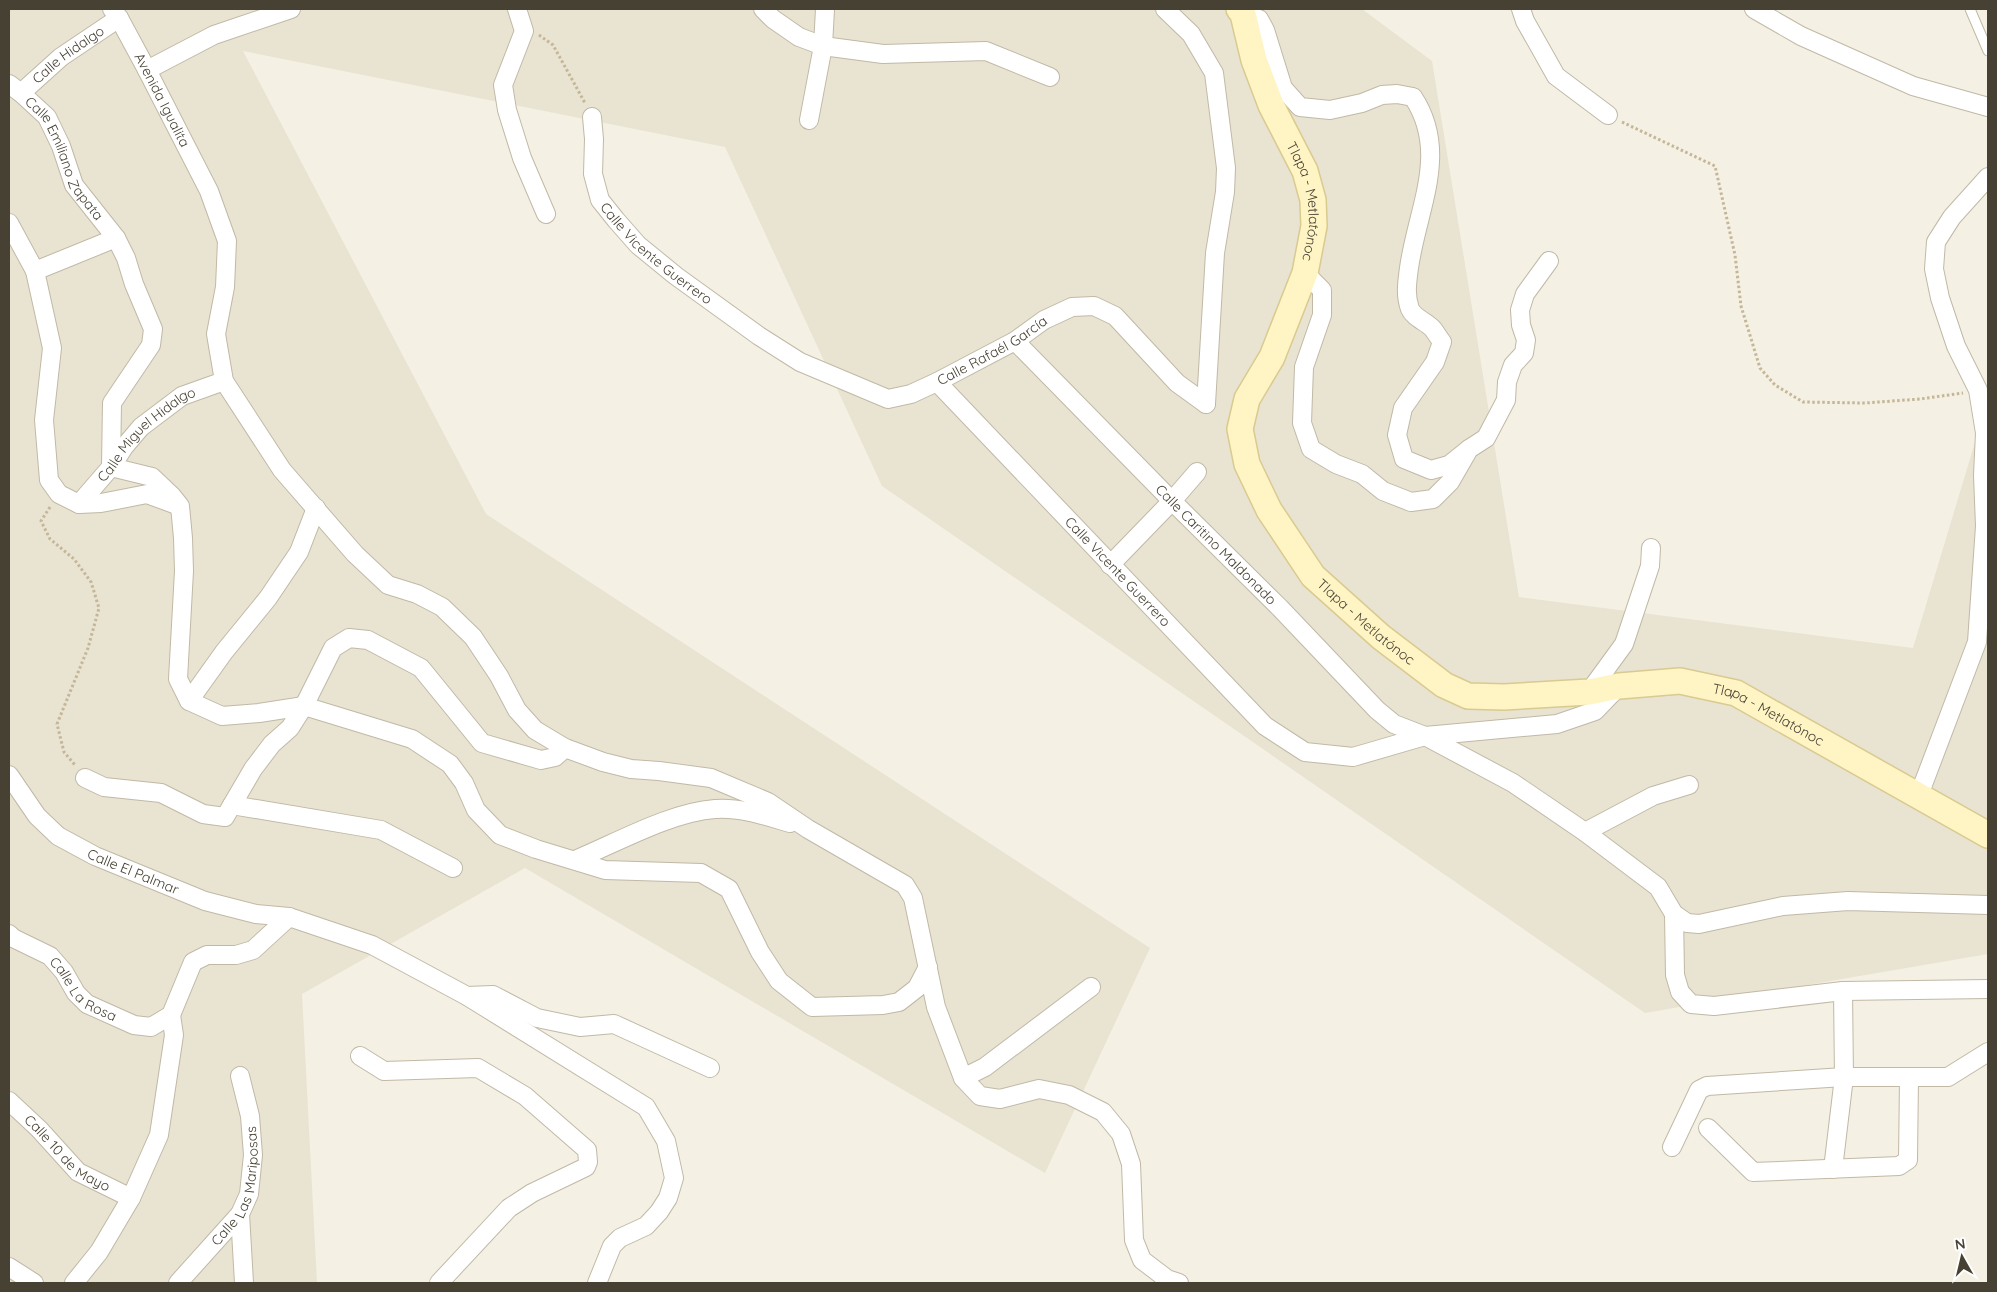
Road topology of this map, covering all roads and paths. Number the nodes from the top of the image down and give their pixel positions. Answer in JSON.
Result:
{"nodes":[{"id":1,"x":291,"y":9,"type":"edge"},
{"id":2,"x":516,"y":9,"type":"edge"},
{"id":3,"x":763,"y":9,"type":"edge"},
{"id":4,"x":825,"y":9,"type":"edge"},
{"id":5,"x":1165,"y":9,"type":"edge"},
{"id":6,"x":1521,"y":9,"type":"edge"},
{"id":7,"x":1754,"y":9,"type":"edge"},
{"id":8,"x":1970,"y":9,"type":"edge"},
{"id":9,"x":1241,"y":12,"type":"edge"},
{"id":10,"x":115,"y":13,"type":"edge"},
{"id":11,"x":524,"y":31,"type":"junction"},
{"id":12,"x":823,"y":46,"type":"junction"},
{"id":13,"x":1988,"y":51,"type":"edge"},
{"id":14,"x":147,"y":70,"type":"junction"},
{"id":15,"x":1050,"y":77,"type":"dead end"},
{"id":16,"x":15,"y":89,"type":"edge"},
{"id":17,"x":1988,"y":107,"type":"edge"},
{"id":18,"x":1608,"y":115,"type":"joint"},
{"id":19,"x":592,"y":117,"type":"joint"},
{"id":20,"x":810,"y":120,"type":"dead end"},
{"id":21,"x":1988,"y":177,"type":"edge"},
{"id":22,"x":546,"y":214,"type":"dead end"},
{"id":23,"x":9,"y":224,"type":"edge"},
{"id":24,"x":116,"y":238,"type":"junction"},
{"id":25,"x":1549,"y":260,"type":"dead end"},
{"id":26,"x":35,"y":271,"type":"junction"},
{"id":27,"x":1305,"y":273,"type":"junction"},
{"id":28,"x":1015,"y":341,"type":"junction"},
{"id":29,"x":224,"y":381,"type":"junction"},
{"id":30,"x":938,"y":382,"type":"junction"},
{"id":31,"x":1978,"y":390,"type":"junction"},
{"id":32,"x":888,"y":399,"type":"joint"},
{"id":33,"x":1469,"y":449,"type":"junction"},
{"id":34,"x":111,"y":467,"type":"junction"},
{"id":35,"x":1197,"y":472,"type":"dead end"},
{"id":36,"x":59,"y":494,"type":"junction"},
{"id":37,"x":1172,"y":501,"type":"junction"},
{"id":38,"x":79,"y":504,"type":"junction"},
{"id":39,"x":180,"y":506,"type":"junction"},
{"id":40,"x":316,"y":508,"type":"junction"},
{"id":41,"x":1651,"y":548,"type":"dead end"},
{"id":42,"x":1110,"y":565,"type":"junction"},
{"id":43,"x":1988,"y":648,"type":"edge"},
{"id":44,"x":1619,"y":686,"type":"junction"},
{"id":45,"x":1960,"y":688,"type":"junction"},
{"id":46,"x":1589,"y":692,"type":"junction"},
{"id":47,"x":189,"y":701,"type":"junction"},
{"id":48,"x":304,"y":706,"type":"junction"},
{"id":49,"x":1425,"y":736,"type":"junction"},
{"id":50,"x":565,"y":748,"type":"junction"},
{"id":51,"x":9,"y":776,"type":"edge"},
{"id":52,"x":85,"y":778,"type":"joint"},
{"id":53,"x":1689,"y":786,"type":"dead end"},
{"id":54,"x":1919,"y":795,"type":"junction"},
{"id":55,"x":232,"y":805,"type":"junction"},
{"id":56,"x":808,"y":829,"type":"junction"},
{"id":57,"x":1986,"y":831,"type":"edge"},
{"id":58,"x":1585,"y":832,"type":"junction"},
{"id":59,"x":575,"y":860,"type":"junction"},
{"id":60,"x":453,"y":868,"type":"dead end"},
{"id":61,"x":1988,"y":905,"type":"edge"},
{"id":62,"x":1674,"y":914,"type":"junction"},
{"id":63,"x":289,"y":917,"type":"junction"},
{"id":64,"x":9,"y":934,"type":"edge"},
{"id":65,"x":928,"y":967,"type":"junction"},
{"id":66,"x":1091,"y":987,"type":"dead end"},
{"id":67,"x":1988,"y":989,"type":"edge"},
{"id":68,"x":1843,"y":991,"type":"junction"},
{"id":69,"x":467,"y":996,"type":"junction"},
{"id":70,"x":171,"y":1015,"type":"junction"},
{"id":71,"x":1988,"y":1052,"type":"edge"},
{"id":72,"x":360,"y":1056,"type":"dead end"},
{"id":73,"x":710,"y":1068,"type":"dead end"},
{"id":74,"x":240,"y":1076,"type":"dead end"},
{"id":75,"x":1844,"y":1077,"type":"junction"},
{"id":76,"x":963,"y":1078,"type":"junction"},
{"id":77,"x":1908,"y":1078,"type":"junction"},
{"id":78,"x":9,"y":1101,"type":"edge"},
{"id":79,"x":1708,"y":1128,"type":"dead end"},
{"id":80,"x":1672,"y":1147,"type":"dead end"},
{"id":81,"x":1833,"y":1169,"type":"junction"},
{"id":82,"x":132,"y":1198,"type":"junction"},
{"id":83,"x":240,"y":1214,"type":"junction"},
{"id":84,"x":9,"y":1267,"type":"edge"},
{"id":85,"x":34,"y":1283,"type":"edge"},
{"id":86,"x":74,"y":1283,"type":"edge"},
{"id":87,"x":178,"y":1283,"type":"edge"},
{"id":88,"x":244,"y":1283,"type":"edge"},
{"id":89,"x":439,"y":1283,"type":"edge"},
{"id":90,"x":597,"y":1283,"type":"edge"},
{"id":91,"x":1178,"y":1283,"type":"edge"}],
"edges":[{"from":1,"to":14,"type":"street"},
{"from":2,"to":11,"type":"street"},
{"from":3,"to":12,"type":"street"},
{"from":4,"to":12,"type":"street"},
{"from":5,"to":28,"type":"street","name":"Calle Rafaél García"},
{"from":6,"to":18,"type":"street"},
{"from":7,"to":17,"type":"street"},
{"from":8,"to":13,"type":"lane"},
{"from":9,"to":27,"type":"main road","name":"Tlapa - Metlatónoc"},
{"from":9,"to":33,"type":"street"},
{"from":10,"to":14,"type":"street","name":"Avenida Igualita"},
{"from":10,"to":16,"type":"street","name":"Calle Hidalgo"},
{"from":11,"to":19,"type":"path"},
{"from":11,"to":22,"type":"street"},
{"from":12,"to":15,"type":"street"},
{"from":12,"to":20,"type":"street"},
{"from":14,"to":29,"type":"street","name":"Avenida Igualita"},
{"from":16,"to":24,"type":"street","name":"Calle Emiliano Zapata"},
{"from":18,"to":31,"type":"path"},
{"from":19,"to":32,"type":"street","name":"Calle Vicente Guerrero"},
{"from":21,"to":31,"type":"street"},
{"from":23,"to":26,"type":"street"},
{"from":24,"to":26,"type":"street"},
{"from":24,"to":34,"type":"street","name":"Calle Emiliano Zapata"},
{"from":25,"to":33,"type":"street"},
{"from":26,"to":36,"type":"street"},
{"from":27,"to":33,"type":"street"},
{"from":27,"to":46,"type":"main road","name":"Tlapa - Metlatónoc"},
{"from":28,"to":30,"type":"street","name":"Calle Rafaél García"},
{"from":28,"to":37,"type":"street","name":"Calle Caritino Maldonado"},
{"from":29,"to":34,"type":"street","name":"Calle Miguel Hidalgo"},
{"from":29,"to":40,"type":"street"},
{"from":30,"to":32,"type":"street","name":"Calle Rafaél García"},
{"from":30,"to":42,"type":"street","name":"Calle Vicente Guerrero"},
{"from":31,"to":45,"type":"street"},
{"from":34,"to":38,"type":"street","name":"Calle Miguel Hidalgo"},
{"from":34,"to":39,"type":"street"},
{"from":35,"to":37,"type":"street"},
{"from":36,"to":38,"type":"street"},
{"from":36,"to":52,"type":"path"},
{"from":37,"to":42,"type":"street"},
{"from":37,"to":49,"type":"street","name":"Calle Caritino Maldonado"},
{"from":38,"to":39,"type":"street"},
{"from":39,"to":47,"type":"street"},
{"from":40,"to":47,"type":"street"},
{"from":40,"to":50,"type":"street"},
{"from":41,"to":46,"type":"street"},
{"from":42,"to":49,"type":"street","name":"Calle Vicente Guerrero"},
{"from":43,"to":45,"type":"street"},
{"from":44,"to":46,"type":"main road","name":"Tlapa - Metlatónoc"},
{"from":44,"to":49,"type":"street"},
{"from":44,"to":54,"type":"main road","name":"Tlapa - Metlatónoc"},
{"from":45,"to":54,"type":"street"},
{"from":47,"to":48,"type":"street"},
{"from":48,"to":50,"type":"street"},
{"from":48,"to":55,"type":"street"},
{"from":48,"to":59,"type":"street"},
{"from":49,"to":58,"type":"street","name":"Calle Caritino Maldonado"},
{"from":50,"to":56,"type":"street"},
{"from":51,"to":63,"type":"street","name":"Calle El Palmar"},
{"from":52,"to":55,"type":"street"},
{"from":53,"to":58,"type":"street"},
{"from":54,"to":57,"type":"main road","name":"Tlapa - Metlatónoc"},
{"from":55,"to":60,"type":"street"},
{"from":56,"to":59,"type":"street"},
{"from":56,"to":65,"type":"street"},
{"from":58,"to":62,"type":"street","name":"Calle Caritino Maldonado"},
{"from":59,"to":65,"type":"street"},
{"from":61,"to":62,"type":"street"},
{"from":62,"to":68,"type":"street"},
{"from":63,"to":69,"type":"street","name":"Calle El Palmar"},
{"from":63,"to":70,"type":"street"},
{"from":64,"to":70,"type":"street","name":"Calle La Rosa"},
{"from":65,"to":76,"type":"street"},
{"from":66,"to":76,"type":"street"},
{"from":67,"to":68,"type":"street"},
{"from":68,"to":75,"type":"street"},
{"from":69,"to":73,"type":"street"},
{"from":69,"to":90,"type":"street","name":"Calle El Palmar"},
{"from":70,"to":82,"type":"street"},
{"from":71,"to":77,"type":"street"},
{"from":72,"to":89,"type":"street"},
{"from":74,"to":83,"type":"street","name":"Calle Las Mariposas"},
{"from":75,"to":77,"type":"street"},
{"from":75,"to":80,"type":"street"},
{"from":75,"to":81,"type":"street"},
{"from":76,"to":91,"type":"street"},
{"from":77,"to":81,"type":"street"},
{"from":78,"to":82,"type":"street","name":"Calle 10 de Mayo"},
{"from":79,"to":81,"type":"street"},
{"from":82,"to":86,"type":"street"},
{"from":83,"to":87,"type":"street","name":"Calle Las Mariposas"},
{"from":83,"to":88,"type":"street"},
{"from":84,"to":85,"type":"street"}]}
